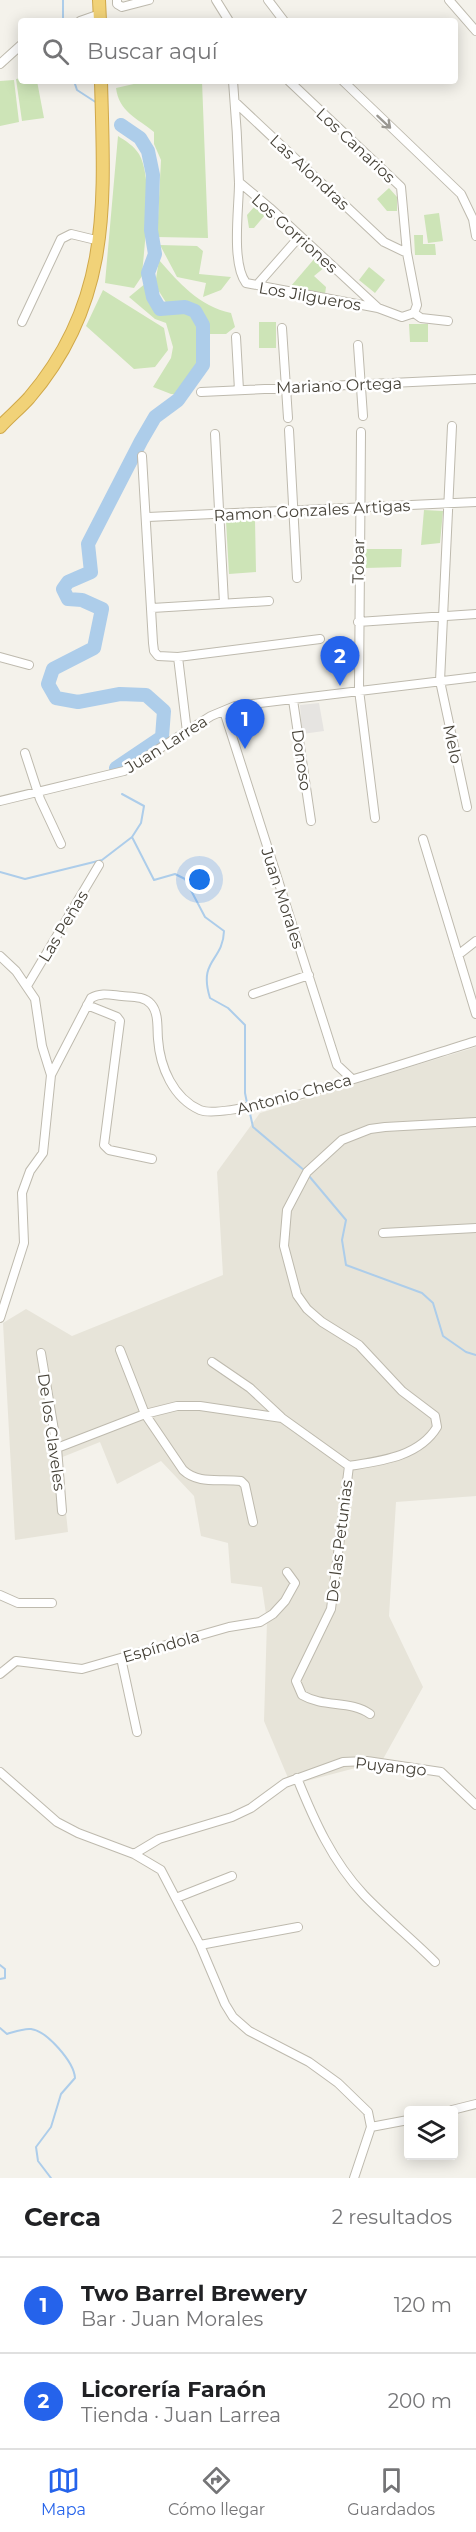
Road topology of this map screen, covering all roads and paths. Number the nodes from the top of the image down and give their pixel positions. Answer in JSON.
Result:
{"nodes":[{"id":1,"x":99,"y":0,"type":"edge"},
{"id":2,"x":149,"y":0,"type":"edge"},
{"id":3,"x":216,"y":0,"type":"edge"},
{"id":4,"x":268,"y":0,"type":"edge"},
{"id":5,"x":449,"y":0,"type":"edge"},
{"id":6,"x":117,"y":2,"type":"edge"},
{"id":7,"x":100,"y":17,"type":"edge"},
{"id":8,"x":227,"y":18,"type":"edge"},
{"id":9,"x":283,"y":18,"type":"edge"},
{"id":10,"x":476,"y":31,"type":"edge"},
{"id":11,"x":18,"y":48,"type":"edge"},
{"id":12,"x":0,"y":64,"type":"edge"},
{"id":13,"x":101,"y":84,"type":"edge"},
{"id":14,"x":233,"y":84,"type":"edge"},
{"id":15,"x":292,"y":84,"type":"edge"},
{"id":16,"x":346,"y":84,"type":"edge"},
{"id":17,"x":235,"y":102,"type":"junction"},
{"id":18,"x":238,"y":182,"type":"junction"},
{"id":19,"x":472,"y":205,"type":"edge"},
{"id":20,"x":300,"y":236,"type":"junction"},
{"id":21,"x":476,"y":236,"type":"edge"},
{"id":22,"x":100,"y":240,"type":"junction"},
{"id":23,"x":407,"y":253,"type":"junction"},
{"id":24,"x":257,"y":285,"type":"junction"},
{"id":25,"x":378,"y":308,"type":"junction"},
{"id":26,"x":414,"y":313,"type":"junction"},
{"id":27,"x":448,"y":321,"type":"dead end"},
{"id":28,"x":22,"y":322,"type":"dead end"},
{"id":29,"x":282,"y":328,"type":"dead end"},
{"id":30,"x":236,"y":337,"type":"dead end"},
{"id":31,"x":358,"y":345,"type":"dead end"},
{"id":32,"x":476,"y":379,"type":"edge"},
{"id":33,"x":360,"y":384,"type":"junction"},
{"id":34,"x":286,"y":387,"type":"junction"},
{"id":35,"x":239,"y":390,"type":"junction"},
{"id":36,"x":201,"y":392,"type":"dead end"},
{"id":37,"x":363,"y":416,"type":"dead end"},
{"id":38,"x":288,"y":418,"type":"dead end"},
{"id":39,"x":452,"y":426,"type":"dead end"},
{"id":40,"x":0,"y":427,"type":"edge"},
{"id":41,"x":289,"y":430,"type":"dead end"},
{"id":42,"x":360,"y":432,"type":"dead end"},
{"id":43,"x":215,"y":434,"type":"dead end"},
{"id":44,"x":142,"y":456,"type":"dead end"},
{"id":45,"x":476,"y":502,"type":"edge"},
{"id":46,"x":448,"y":504,"type":"junction"},
{"id":47,"x":359,"y":506,"type":"junction"},
{"id":48,"x":293,"y":510,"type":"junction"},
{"id":49,"x":218,"y":514,"type":"junction"},
{"id":50,"x":148,"y":517,"type":"junction"},
{"id":51,"x":297,"y":578,"type":"dead end"},
{"id":52,"x":269,"y":601,"type":"dead end"},
{"id":53,"x":224,"y":603,"type":"junction"},
{"id":54,"x":152,"y":608,"type":"junction"},
{"id":55,"x":476,"y":614,"type":"edge"},
{"id":56,"x":444,"y":616,"type":"junction"},
{"id":57,"x":358,"y":622,"type":"junction"},
{"id":58,"x":320,"y":639,"type":"dead end"},
{"id":59,"x":0,"y":657,"type":"edge"},
{"id":60,"x":178,"y":657,"type":"junction"},
{"id":61,"x":29,"y":665,"type":"dead end"},
{"id":62,"x":476,"y":677,"type":"edge"},
{"id":63,"x":440,"y":681,"type":"junction"},
{"id":64,"x":358,"y":690,"type":"junction"},
{"id":65,"x":293,"y":700,"type":"junction"},
{"id":66,"x":224,"y":711,"type":"junction"},
{"id":67,"x":187,"y":732,"type":"junction"},
{"id":68,"x":25,"y":753,"type":"dead end"},
{"id":69,"x":38,"y":792,"type":"junction"},
{"id":70,"x":0,"y":801,"type":"edge"},
{"id":71,"x":467,"y":807,"type":"dead end"},
{"id":72,"x":375,"y":818,"type":"dead end"},
{"id":73,"x":311,"y":821,"type":"dead end"},
{"id":74,"x":423,"y":839,"type":"dead end"},
{"id":75,"x":61,"y":844,"type":"dead end"},
{"id":76,"x":99,"y":865,"type":"dead end"},
{"id":77,"x":476,"y":941,"type":"edge"},
{"id":78,"x":458,"y":955,"type":"junction"},
{"id":79,"x":0,"y":956,"type":"edge"},
{"id":80,"x":309,"y":975,"type":"junction"},
{"id":81,"x":27,"y":986,"type":"junction"},
{"id":82,"x":253,"y":994,"type":"dead end"},
{"id":83,"x":87,"y":1005,"type":"junction"},
{"id":84,"x":475,"y":1009,"type":"edge"},
{"id":85,"x":476,"y":1041,"type":"edge"},
{"id":86,"x":51,"y":1075,"type":"junction"},
{"id":87,"x":352,"y":1078,"type":"junction"},
{"id":88,"x":476,"y":1122,"type":"edge"},
{"id":89,"x":152,"y":1159,"type":"dead end"},
{"id":90,"x":476,"y":1228,"type":"edge"},
{"id":91,"x":383,"y":1233,"type":"dead end"},
{"id":92,"x":0,"y":1318,"type":"edge"},
{"id":93,"x":120,"y":1350,"type":"dead end"},
{"id":94,"x":41,"y":1353,"type":"dead end"},
{"id":95,"x":212,"y":1362,"type":"dead end"},
{"id":96,"x":145,"y":1414,"type":"junction"},
{"id":97,"x":282,"y":1418,"type":"junction"},
{"id":98,"x":57,"y":1448,"type":"junction"},
{"id":99,"x":349,"y":1466,"type":"junction"},
{"id":100,"x":62,"y":1511,"type":"dead end"},
{"id":101,"x":253,"y":1522,"type":"dead end"},
{"id":102,"x":287,"y":1572,"type":"dead end"},
{"id":103,"x":0,"y":1595,"type":"edge"},
{"id":104,"x":52,"y":1603,"type":"dead end"},
{"id":105,"x":121,"y":1658,"type":"junction"},
{"id":106,"x":0,"y":1674,"type":"edge"},
{"id":107,"x":370,"y":1714,"type":"dead end"},
{"id":108,"x":137,"y":1732,"type":"dead end"},
{"id":109,"x":0,"y":1772,"type":"edge"},
{"id":110,"x":297,"y":1778,"type":"junction"},
{"id":111,"x":476,"y":1805,"type":"edge"},
{"id":112,"x":134,"y":1854,"type":"junction"},
{"id":113,"x":232,"y":1876,"type":"dead end"},
{"id":114,"x":176,"y":1898,"type":"junction"},
{"id":115,"x":298,"y":1927,"type":"dead end"},
{"id":116,"x":200,"y":1945,"type":"junction"},
{"id":117,"x":435,"y":1962,"type":"dead end"},
{"id":118,"x":476,"y":2104,"type":"edge"},
{"id":119,"x":458,"y":2108,"type":"edge"},
{"id":120,"x":404,"y":2121,"type":"edge"},
{"id":121,"x":371,"y":2127,"type":"junction"},
{"id":122,"x":354,"y":2178,"type":"edge"}],
"edges":[{"from":1,"to":7,"type":"highway"},
{"from":2,"to":6,"type":"street"},
{"from":3,"to":8,"type":"street"},
{"from":4,"to":9,"type":"street"},
{"from":5,"to":10,"type":"street"},
{"from":11,"to":12,"type":"street"},
{"from":13,"to":22,"type":"highway"},
{"from":14,"to":17,"type":"street","name":"Los Jilgueros"},
{"from":15,"to":23,"type":"street","name":"Los Canarios"},
{"from":16,"to":19,"type":"street","one_way":true},
{"from":17,"to":18,"type":"street","name":"Los Jilgueros"},
{"from":17,"to":23,"type":"street","name":"Las Alondras"},
{"from":18,"to":20,"type":"street","name":"Los Gorriones"},
{"from":18,"to":24,"type":"street","name":"Los Jilgueros"},
{"from":19,"to":21,"type":"street"},
{"from":20,"to":24,"type":"street"},
{"from":20,"to":25,"type":"street","name":"Los Gorriones"},
{"from":22,"to":28,"type":"street"},
{"from":22,"to":40,"type":"highway"},
{"from":23,"to":26,"type":"street"},
{"from":24,"to":25,"type":"street","name":"Los Jilgueros"},
{"from":25,"to":26,"type":"street","name":"Los Jilgueros"},
{"from":26,"to":27,"type":"street","name":"Los Jilgueros"},
{"from":29,"to":34,"type":"street"},
{"from":30,"to":35,"type":"street"},
{"from":31,"to":33,"type":"street"},
{"from":32,"to":33,"type":"street","name":"Mariano Ortega"},
{"from":33,"to":34,"type":"street","name":"Mariano Ortega"},
{"from":33,"to":37,"type":"street"},
{"from":34,"to":35,"type":"street","name":"Mariano Ortega"},
{"from":34,"to":38,"type":"street"},
{"from":35,"to":36,"type":"street","name":"Mariano Ortega"},
{"from":39,"to":46,"type":"street","name":"Melo"},
{"from":41,"to":48,"type":"street"},
{"from":42,"to":47,"type":"street","name":"Tobar"},
{"from":43,"to":49,"type":"street"},
{"from":44,"to":50,"type":"street"},
{"from":45,"to":46,"type":"street","name":"Ramon Gonzales Artigas"},
{"from":46,"to":47,"type":"street","name":"Ramon Gonzales Artigas"},
{"from":46,"to":56,"type":"street","name":"Melo"},
{"from":47,"to":48,"type":"street","name":"Ramon Gonzales Artigas"},
{"from":47,"to":57,"type":"street","name":"Tobar"},
{"from":48,"to":49,"type":"street","name":"Ramon Gonzales Artigas"},
{"from":48,"to":51,"type":"street"},
{"from":49,"to":50,"type":"street","name":"Ramon Gonzales Artigas"},
{"from":49,"to":53,"type":"street"},
{"from":50,"to":54,"type":"street"},
{"from":52,"to":53,"type":"street"},
{"from":53,"to":54,"type":"street"},
{"from":54,"to":60,"type":"street"},
{"from":55,"to":56,"type":"street"},
{"from":56,"to":57,"type":"street"},
{"from":56,"to":63,"type":"street","name":"Melo"},
{"from":57,"to":64,"type":"street","name":"Tobar"},
{"from":58,"to":60,"type":"street"},
{"from":59,"to":61,"type":"street"},
{"from":60,"to":67,"type":"street"},
{"from":62,"to":63,"type":"street","name":"Juan Larrea"},
{"from":63,"to":64,"type":"street","name":"Juan Larrea"},
{"from":63,"to":71,"type":"street","name":"Melo"},
{"from":64,"to":65,"type":"street","name":"Juan Larrea"},
{"from":64,"to":72,"type":"street","name":"Tobar"},
{"from":65,"to":66,"type":"street","name":"Juan Larrea"},
{"from":65,"to":73,"type":"street","name":"Donoso"},
{"from":66,"to":67,"type":"street","name":"Juan Larrea"},
{"from":66,"to":80,"type":"street","name":"Juan Morales"},
{"from":67,"to":69,"type":"street","name":"Juan Larrea"},
{"from":68,"to":69,"type":"street"},
{"from":69,"to":70,"type":"street","name":"Juan Larrea"},
{"from":69,"to":75,"type":"street"},
{"from":74,"to":78,"type":"street"},
{"from":76,"to":81,"type":"street","name":"Las Peñas"},
{"from":77,"to":78,"type":"street"},
{"from":78,"to":84,"type":"street"},
{"from":79,"to":81,"type":"street"},
{"from":80,"to":82,"type":"street"},
{"from":80,"to":87,"type":"street","name":"Juan Morales"},
{"from":81,"to":86,"type":"street"},
{"from":83,"to":86,"type":"street"},
{"from":83,"to":87,"type":"street","name":"Antonio Checa"},
{"from":83,"to":89,"type":"street"},
{"from":85,"to":87,"type":"street","name":"Antonio Checa"},
{"from":86,"to":92,"type":"street"},
{"from":88,"to":99,"type":"street"},
{"from":90,"to":91,"type":"street"},
{"from":93,"to":96,"type":"street"},
{"from":94,"to":98,"type":"street","name":"De los Claveles"},
{"from":95,"to":97,"type":"street"},
{"from":96,"to":97,"type":"street"},
{"from":96,"to":98,"type":"street"},
{"from":96,"to":101,"type":"street"},
{"from":97,"to":99,"type":"street"},
{"from":98,"to":100,"type":"street","name":"De los Claveles"},
{"from":99,"to":107,"type":"street","name":"De las Petunias"},
{"from":102,"to":105,"type":"street","name":"Espíndola"},
{"from":103,"to":104,"type":"street"},
{"from":105,"to":106,"type":"street","name":"Espíndola"},
{"from":105,"to":108,"type":"street"},
{"from":109,"to":112,"type":"street"},
{"from":110,"to":111,"type":"street","name":"Puyango"},
{"from":110,"to":112,"type":"street","name":"Puyango"},
{"from":110,"to":117,"type":"street"},
{"from":112,"to":114,"type":"street"},
{"from":113,"to":114,"type":"street"},
{"from":114,"to":116,"type":"street"},
{"from":115,"to":116,"type":"street"},
{"from":116,"to":121,"type":"street"},
{"from":118,"to":119,"type":"street"},
{"from":120,"to":121,"type":"street"},
{"from":121,"to":122,"type":"street"}]}
